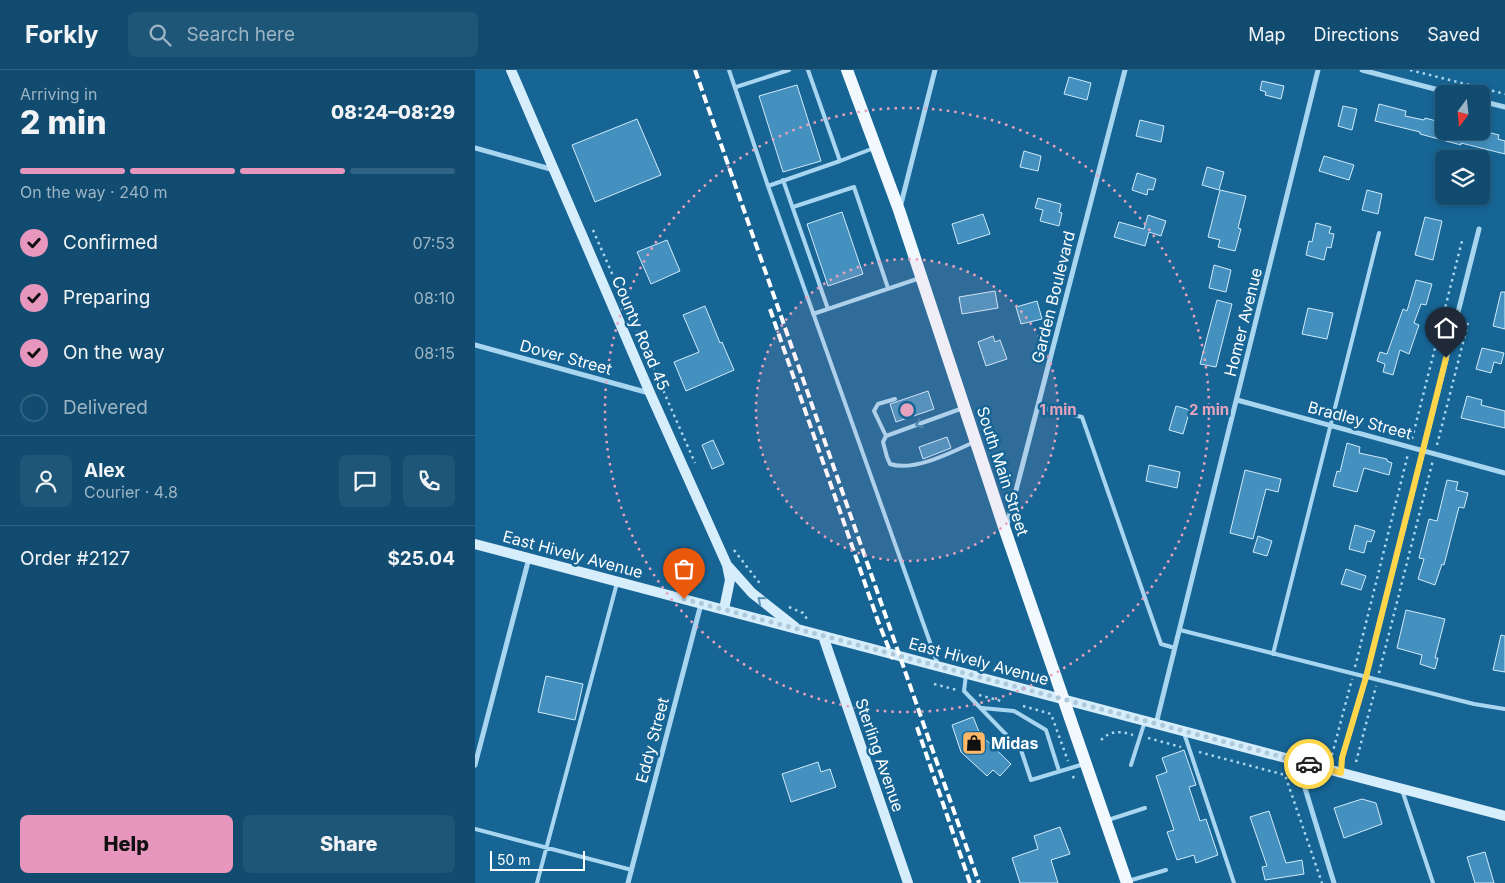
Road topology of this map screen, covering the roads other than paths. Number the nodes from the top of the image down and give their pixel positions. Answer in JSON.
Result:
{"nodes":[{"id":1,"x":511,"y":70,"type":"edge"},
{"id":2,"x":729,"y":70,"type":"edge"},
{"id":3,"x":789,"y":70,"type":"edge"},
{"id":4,"x":808,"y":70,"type":"edge"},
{"id":5,"x":847,"y":70,"type":"edge"},
{"id":6,"x":935,"y":70,"type":"edge"},
{"id":7,"x":1125,"y":70,"type":"edge"},
{"id":8,"x":1318,"y":70,"type":"edge"},
{"id":9,"x":1362,"y":70,"type":"edge"},
{"id":10,"x":736,"y":87,"type":"junction"},
{"id":11,"x":1435,"y":89,"type":"edge"},
{"id":12,"x":1490,"y":103,"type":"edge"},
{"id":13,"x":1505,"y":107,"type":"edge"},
{"id":14,"x":475,"y":148,"type":"edge"},
{"id":15,"x":876,"y":148,"type":"junction"},
{"id":16,"x":840,"y":161,"type":"junction"},
{"id":17,"x":554,"y":170,"type":"junction"},
{"id":18,"x":783,"y":180,"type":"junction"},
{"id":19,"x":768,"y":186,"type":"junction"},
{"id":20,"x":793,"y":207,"type":"junction"},
{"id":21,"x":899,"y":210,"type":"junction"},
{"id":22,"x":1479,"y":229,"type":"dead end"},
{"id":23,"x":1379,"y":233,"type":"dead end"},
{"id":24,"x":922,"y":277,"type":"junction"},
{"id":25,"x":888,"y":288,"type":"junction"},
{"id":26,"x":828,"y":309,"type":"junction"},
{"id":27,"x":813,"y":314,"type":"junction"},
{"id":28,"x":475,"y":345,"type":"edge"},
{"id":29,"x":650,"y":393,"type":"junction"},
{"id":30,"x":895,"y":399,"type":"dead end"},
{"id":31,"x":1237,"y":400,"type":"junction"},
{"id":32,"x":965,"y":407,"type":"junction"},
{"id":33,"x":1038,"y":407,"type":"junction"},
{"id":34,"x":1331,"y":425,"type":"junction"},
{"id":35,"x":886,"y":436,"type":"junction"},
{"id":36,"x":976,"y":441,"type":"junction"},
{"id":37,"x":1423,"y":450,"type":"junction"},
{"id":38,"x":1505,"y":473,"type":"edge"},
{"id":39,"x":1005,"y":530,"type":"junction"},
{"id":40,"x":475,"y":544,"type":"edge"},
{"id":41,"x":529,"y":558,"type":"junction"},
{"id":42,"x":727,"y":566,"type":"junction"},
{"id":43,"x":617,"y":581,"type":"junction"},
{"id":44,"x":701,"y":604,"type":"junction"},
{"id":45,"x":724,"y":610,"type":"junction"},
{"id":46,"x":798,"y":630,"type":"junction"},
{"id":47,"x":1180,"y":630,"type":"junction"},
{"id":48,"x":823,"y":636,"type":"junction"},
{"id":49,"x":1175,"y":648,"type":"junction"},
{"id":50,"x":1273,"y":654,"type":"junction"},
{"id":51,"x":939,"y":667,"type":"junction"},
{"id":52,"x":966,"y":674,"type":"junction"},
{"id":53,"x":1366,"y":677,"type":"junction"},
{"id":54,"x":1064,"y":699,"type":"junction"},
{"id":55,"x":981,"y":708,"type":"junction"},
{"id":56,"x":1505,"y":709,"type":"edge"},
{"id":57,"x":1145,"y":721,"type":"junction"},
{"id":58,"x":1156,"y":724,"type":"junction"},
{"id":59,"x":1184,"y":732,"type":"junction"},
{"id":60,"x":1297,"y":761,"type":"junction"},
{"id":61,"x":1086,"y":764,"type":"junction"},
{"id":62,"x":1131,"y":765,"type":"dead end"},
{"id":63,"x":475,"y":766,"type":"edge"},
{"id":64,"x":1059,"y":771,"type":"junction"},
{"id":65,"x":1341,"y":773,"type":"junction"},
{"id":66,"x":1401,"y":789,"type":"junction"},
{"id":67,"x":1145,"y":808,"type":"dead end"},
{"id":68,"x":1505,"y":816,"type":"edge"},
{"id":69,"x":1105,"y":821,"type":"junction"},
{"id":70,"x":475,"y":829,"type":"edge"},
{"id":71,"x":547,"y":848,"type":"junction"},
{"id":72,"x":632,"y":870,"type":"junction"},
{"id":73,"x":1167,"y":870,"type":"dead end"},
{"id":74,"x":537,"y":883,"type":"edge"},
{"id":75,"x":628,"y":883,"type":"edge"},
{"id":76,"x":908,"y":883,"type":"edge"},
{"id":77,"x":1126,"y":883,"type":"edge"},
{"id":78,"x":1234,"y":883,"type":"edge"},
{"id":79,"x":1335,"y":883,"type":"edge"},
{"id":80,"x":1433,"y":883,"type":"edge"}],
"edges":[{"from":1,"to":17,"type":"street","name":"County Road 45"},
{"from":2,"to":10,"type":"lane"},
{"from":3,"to":10,"type":"lane"},
{"from":4,"to":16,"type":"lane"},
{"from":5,"to":15,"type":"main road","name":"South Main Street"},
{"from":6,"to":21,"type":"street"},
{"from":7,"to":33,"type":"street","name":"Garden Boulevard"},
{"from":8,"to":31,"type":"street","name":"Homer Avenue"},
{"from":9,"to":11,"type":"street"},
{"from":10,"to":19,"type":"lane"},
{"from":12,"to":13,"type":"street"},
{"from":14,"to":17,"type":"street"},
{"from":15,"to":16,"type":"lane"},
{"from":15,"to":21,"type":"main road","name":"South Main Street"},
{"from":16,"to":18,"type":"lane"},
{"from":17,"to":29,"type":"street","name":"County Road 45"},
{"from":18,"to":19,"type":"lane"},
{"from":18,"to":20,"type":"lane"},
{"from":19,"to":27,"type":"lane"},
{"from":20,"to":25,"type":"lane"},
{"from":20,"to":26,"type":"lane"},
{"from":21,"to":24,"type":"main road","name":"South Main Street"},
{"from":22,"to":37,"type":"street"},
{"from":23,"to":34,"type":"lane"},
{"from":24,"to":25,"type":"lane"},
{"from":24,"to":32,"type":"main road","name":"South Main Street"},
{"from":25,"to":26,"type":"lane"},
{"from":26,"to":27,"type":"lane"},
{"from":27,"to":51,"type":"lane"},
{"from":28,"to":29,"type":"street","name":"Dover Street"},
{"from":29,"to":42,"type":"street","name":"County Road 45"},
{"from":30,"to":35,"type":"lane"},
{"from":31,"to":34,"type":"street","name":"Bradley Street"},
{"from":31,"to":47,"type":"street","name":"Homer Avenue"},
{"from":32,"to":35,"type":"lane","one_way":true},
{"from":32,"to":36,"type":"main road","name":"South Main Street"},
{"from":33,"to":39,"type":"street","name":"Garden Boulevard"},
{"from":33,"to":49,"type":"lane"},
{"from":34,"to":37,"type":"street","name":"Bradley Street"},
{"from":34,"to":50,"type":"lane"},
{"from":35,"to":36,"type":"lane"},
{"from":36,"to":39,"type":"main road","name":"South Main Street"},
{"from":37,"to":38,"type":"street","name":"Bradley Street"},
{"from":37,"to":53,"type":"street"},
{"from":39,"to":54,"type":"main road","name":"South Main Street"},
{"from":40,"to":41,"type":"street","name":"East Hively Avenue"},
{"from":41,"to":43,"type":"street","name":"East Hively Avenue"},
{"from":41,"to":63,"type":"street"},
{"from":42,"to":45,"type":"street","name":"County Road 45"},
{"from":46,"to":42,"type":"street","one_way":true},
{"from":43,"to":44,"type":"street","name":"East Hively Avenue"},
{"from":43,"to":71,"type":"lane"},
{"from":44,"to":45,"type":"street","name":"East Hively Avenue"},
{"from":44,"to":72,"type":"street","name":"Eddy Street"},
{"from":45,"to":46,"type":"street","name":"East Hively Avenue"},
{"from":46,"to":48,"type":"street","name":"East Hively Avenue"},
{"from":47,"to":49,"type":"street","name":"Homer Avenue"},
{"from":47,"to":50,"type":"lane"},
{"from":48,"to":51,"type":"street","name":"East Hively Avenue"},
{"from":48,"to":76,"type":"street","name":"Sterling Avenue"},
{"from":49,"to":58,"type":"street","name":"Homer Avenue"},
{"from":50,"to":53,"type":"lane"},
{"from":51,"to":52,"type":"street","name":"East Hively Avenue"},
{"from":52,"to":54,"type":"street","name":"East Hively Avenue"},
{"from":52,"to":55,"type":"lane"},
{"from":53,"to":56,"type":"lane"},
{"from":53,"to":65,"type":"street"},
{"from":54,"to":57,"type":"street","name":"East Hively Avenue"},
{"from":54,"to":61,"type":"main road","name":"South Main Street"},
{"from":55,"to":64,"type":"lane"},
{"from":55,"to":64,"type":"lane"},
{"from":57,"to":58,"type":"street","name":"East Hively Avenue"},
{"from":57,"to":62,"type":"lane"},
{"from":58,"to":59,"type":"street","name":"East Hively Avenue"},
{"from":59,"to":60,"type":"street","name":"East Hively Avenue"},
{"from":59,"to":78,"type":"lane"},
{"from":60,"to":65,"type":"street","name":"East Hively Avenue"},
{"from":60,"to":79,"type":"street"},
{"from":61,"to":64,"type":"lane"},
{"from":61,"to":69,"type":"main road","name":"South Main Street"},
{"from":65,"to":66,"type":"street","name":"East Hively Avenue"},
{"from":66,"to":68,"type":"street","name":"East Hively Avenue"},
{"from":66,"to":80,"type":"lane"},
{"from":67,"to":69,"type":"lane"},
{"from":69,"to":77,"type":"main road","name":"South Main Street"},
{"from":70,"to":71,"type":"lane"},
{"from":71,"to":72,"type":"lane"},
{"from":71,"to":74,"type":"lane"},
{"from":72,"to":75,"type":"street","name":"Eddy Street"},
{"from":73,"to":77,"type":"lane"}]}
